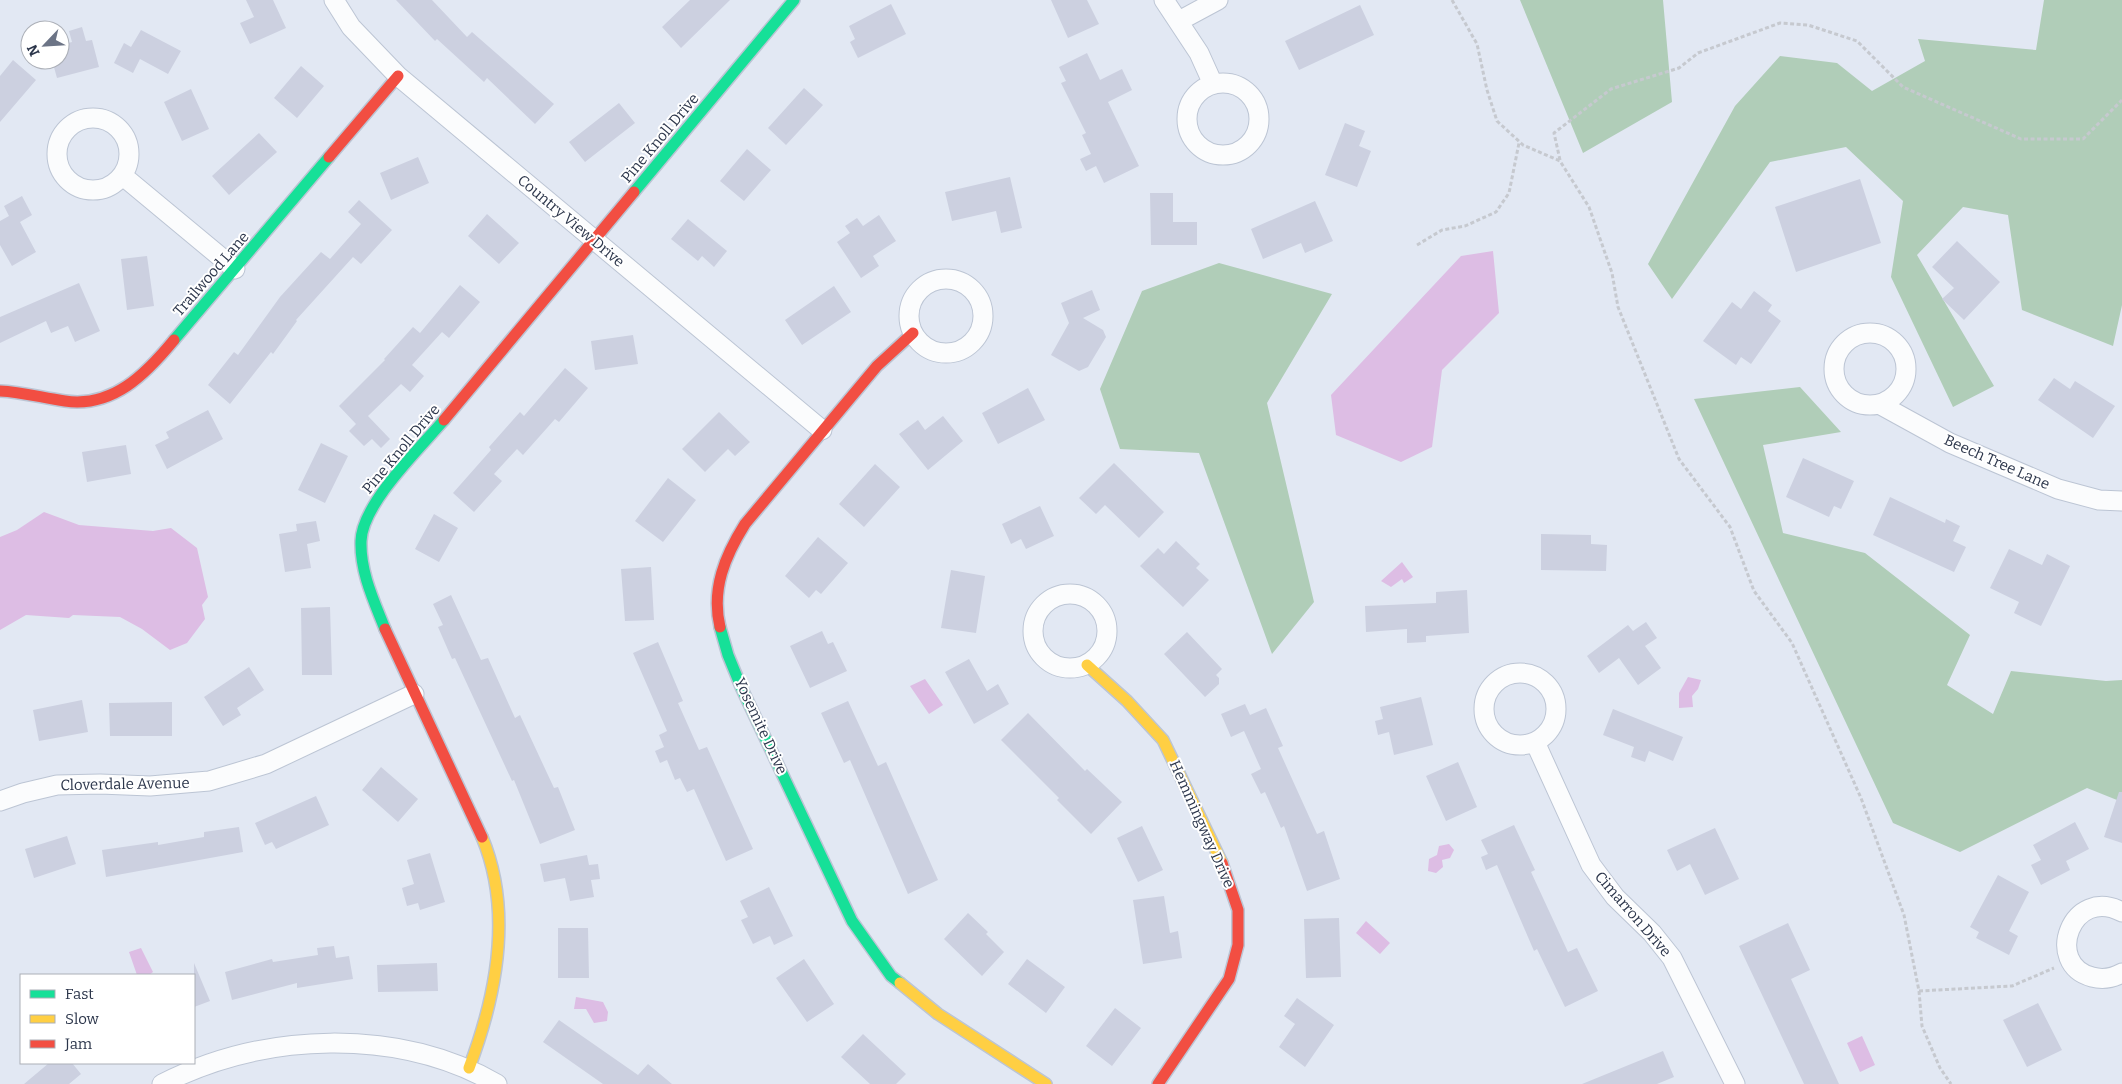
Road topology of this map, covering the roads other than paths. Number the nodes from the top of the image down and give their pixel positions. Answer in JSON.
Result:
{"nodes":[{"id":1,"x":334,"y":0,"type":"edge"},
{"id":2,"x":794,"y":0,"type":"edge"},
{"id":3,"x":1164,"y":0,"type":"edge"},
{"id":4,"x":1218,"y":0,"type":"edge"},
{"id":5,"x":1180,"y":21,"type":"junction"},
{"id":6,"x":398,"y":76,"type":"junction"},
{"id":7,"x":1213,"y":84,"type":"dead end"},
{"id":8,"x":123,"y":176,"type":"dead end"},
{"id":9,"x":594,"y":240,"type":"junction"},
{"id":10,"x":235,"y":269,"type":"junction"},
{"id":11,"x":914,"y":333,"type":"dead end"},
{"id":12,"x":0,"y":390,"type":"edge"},
{"id":13,"x":1879,"y":404,"type":"dead end"},
{"id":14,"x":822,"y":430,"type":"junction"},
{"id":15,"x":2122,"y":501,"type":"edge"},
{"id":16,"x":1087,"y":665,"type":"junction"},
{"id":17,"x":414,"y":694,"type":"junction"},
{"id":18,"x":1535,"y":742,"type":"dead end"},
{"id":19,"x":0,"y":801,"type":"edge"},
{"id":20,"x":2122,"y":912,"type":"edge"},
{"id":21,"x":2121,"y":978,"type":"edge"},
{"id":22,"x":469,"y":1068,"type":"junction"},
{"id":23,"x":162,"y":1084,"type":"edge"},
{"id":24,"x":498,"y":1084,"type":"edge"},
{"id":25,"x":1046,"y":1084,"type":"edge"},
{"id":26,"x":1158,"y":1084,"type":"edge"},
{"id":27,"x":1735,"y":1084,"type":"edge"}],
"edges":[{"from":1,"to":6,"type":"street","name":"Country View Drive"},
{"from":2,"to":9,"type":"street","name":"Pine Knoll Drive"},
{"from":3,"to":5,"type":"street"},
{"from":4,"to":5,"type":"street"},
{"from":5,"to":7,"type":"street"},
{"from":6,"to":9,"type":"street","name":"Country View Drive"},
{"from":6,"to":10,"type":"street","name":"Trailwood Lane"},
{"from":8,"to":10,"type":"street"},
{"from":9,"to":14,"type":"street","name":"Country View Drive"},
{"from":9,"to":17,"type":"street","name":"Pine Knoll Drive"},
{"from":10,"to":12,"type":"street","name":"Trailwood Lane"},
{"from":11,"to":14,"type":"street","name":"Yosemite Drive"},
{"from":13,"to":15,"type":"street","name":"Beech Tree Lane"},
{"from":14,"to":25,"type":"street","name":"Yosemite Drive"},
{"from":16,"to":16,"type":"street"},
{"from":16,"to":26,"type":"street","name":"Hemmingway Drive"},
{"from":17,"to":19,"type":"street","name":"Cloverdale Avenue"},
{"from":17,"to":22,"type":"street","name":"Pine Knoll Drive"},
{"from":18,"to":27,"type":"street","name":"Cimarron Drive"},
{"from":20,"to":21,"type":"street"},
{"from":22,"to":23,"type":"street"},
{"from":22,"to":24,"type":"street"}]}
